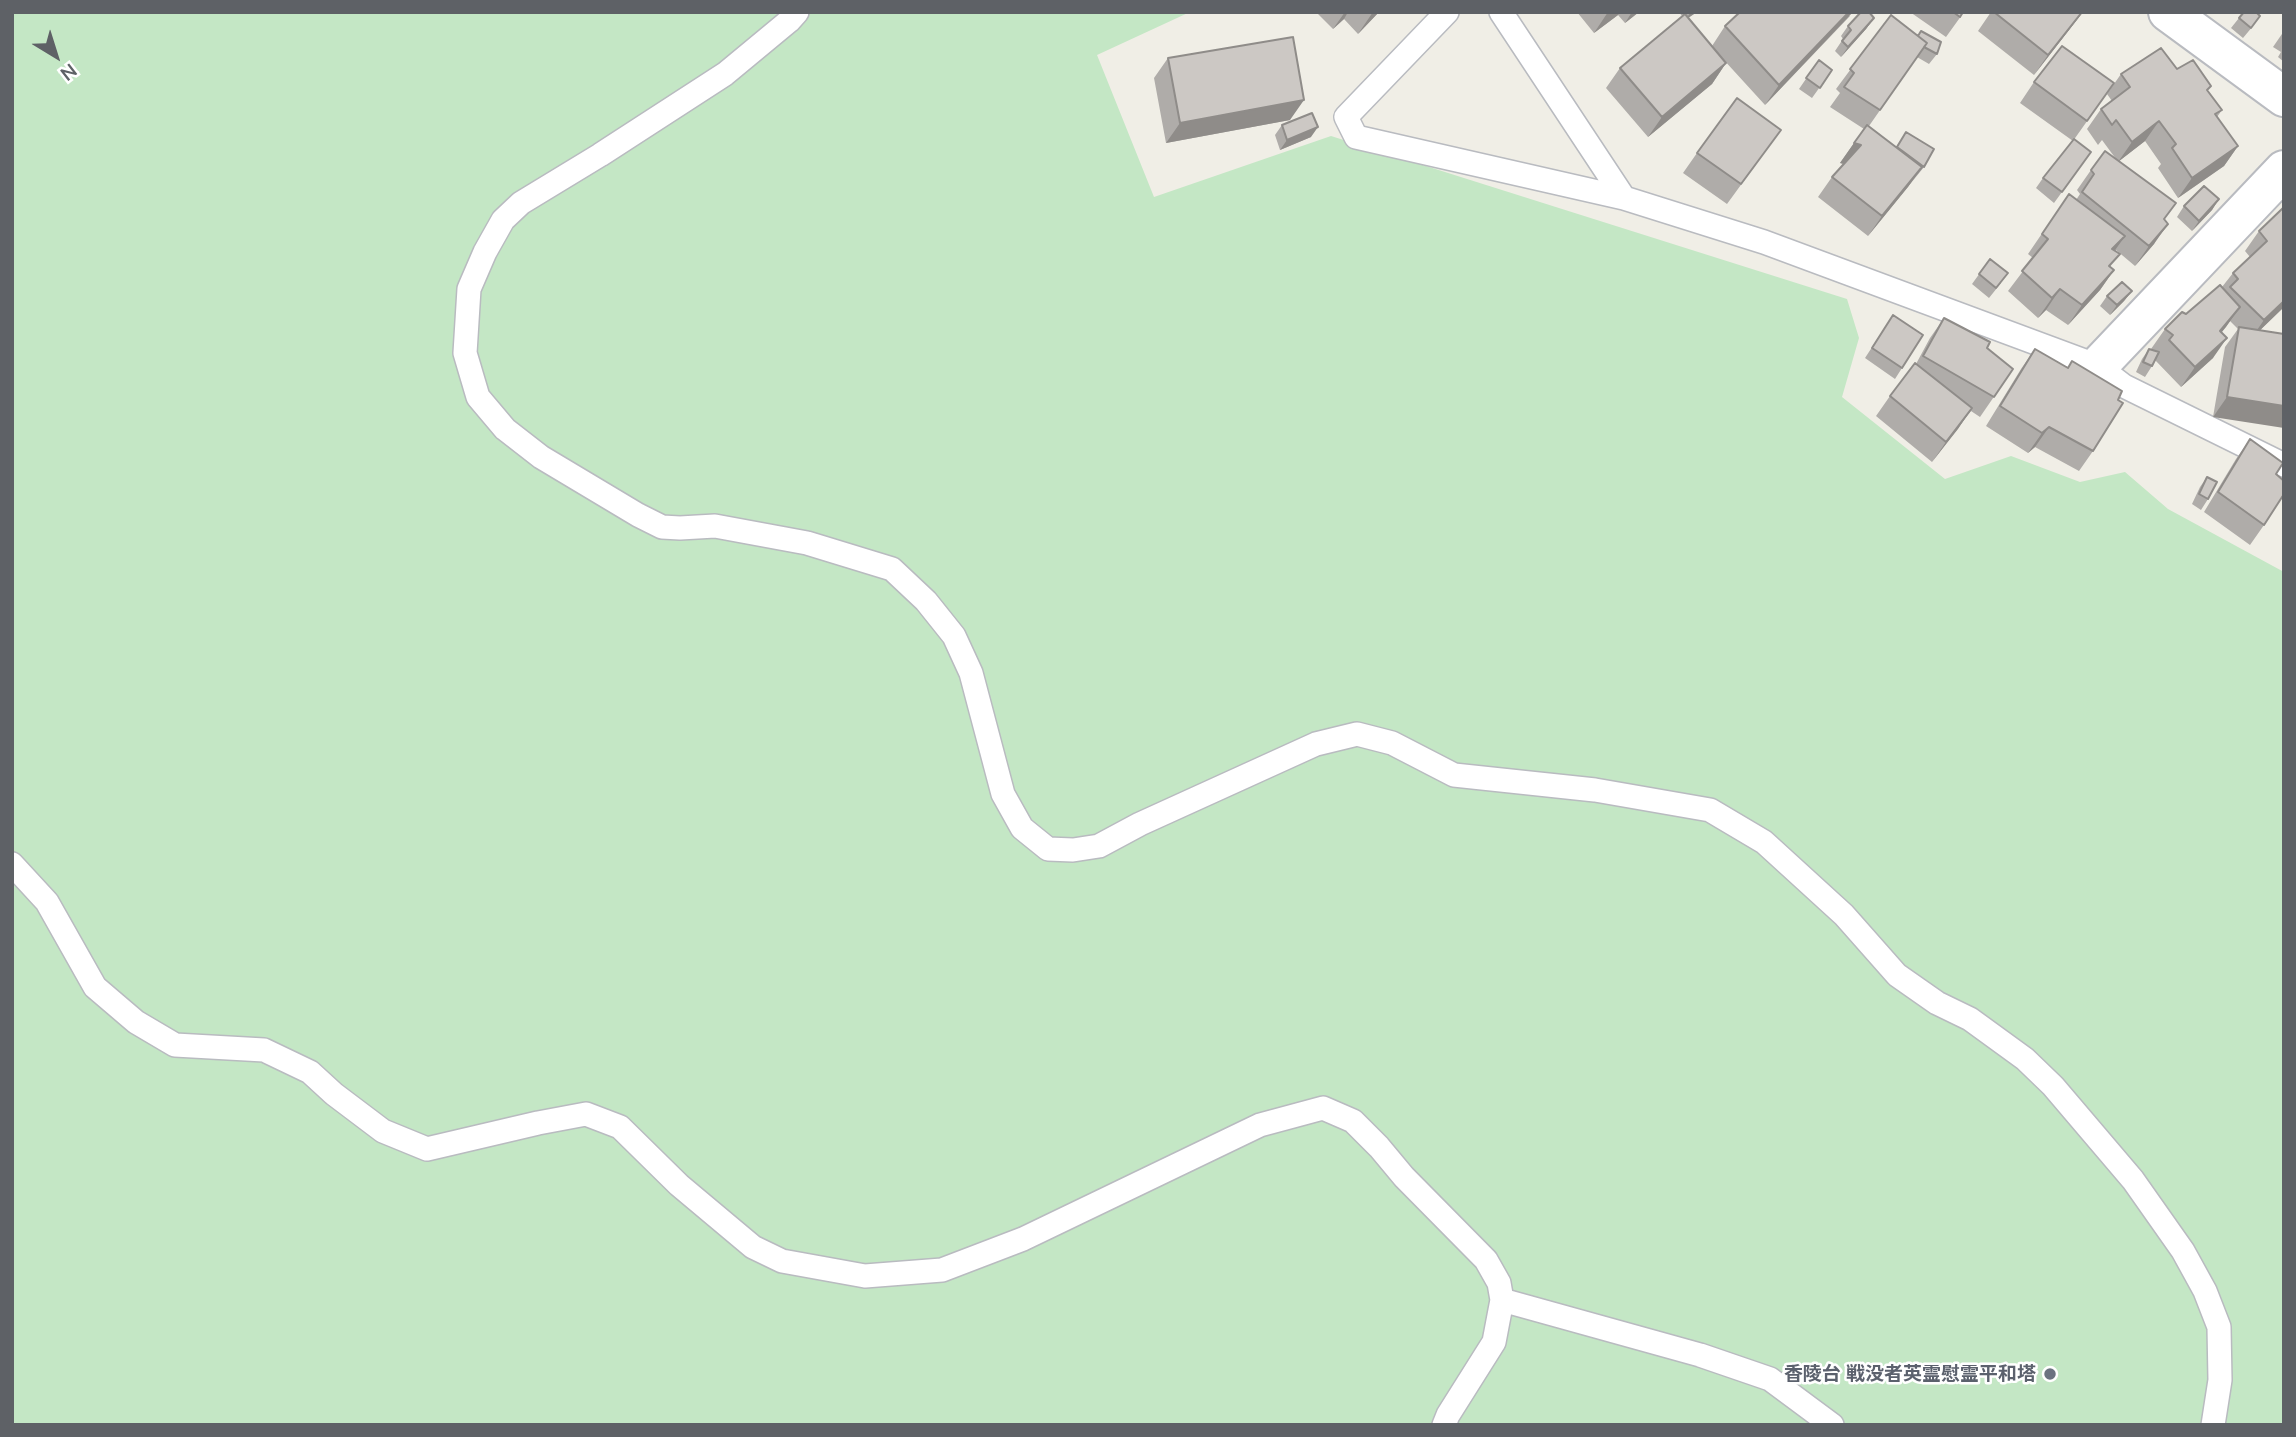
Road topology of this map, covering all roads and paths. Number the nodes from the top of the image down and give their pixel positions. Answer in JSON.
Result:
{"nodes":[{"id":1,"x":797,"y":12,"type":"edge"},
{"id":2,"x":1447,"y":12,"type":"edge"},
{"id":3,"x":1501,"y":12,"type":"edge"},
{"id":4,"x":2168,"y":12,"type":"edge"},
{"id":5,"x":2284,"y":97,"type":"edge"},
{"id":6,"x":2284,"y":170,"type":"edge"},
{"id":7,"x":1624,"y":198,"type":"junction"},
{"id":8,"x":2098,"y":366,"type":"junction"},
{"id":9,"x":2284,"y":465,"type":"edge"},
{"id":10,"x":12,"y":864,"type":"edge"},
{"id":11,"x":1502,"y":1300,"type":"junction"},
{"id":12,"x":1444,"y":1425,"type":"edge"},
{"id":13,"x":1832,"y":1425,"type":"edge"},
{"id":14,"x":2213,"y":1425,"type":"edge"}],
"edges":[{"from":1,"to":14,"type":"lane"},
{"from":2,"to":7,"type":"lane"},
{"from":3,"to":7,"type":"lane"},
{"from":4,"to":5,"type":"street"},
{"from":6,"to":8,"type":"street"},
{"from":7,"to":8,"type":"lane"},
{"from":8,"to":9,"type":"lane"},
{"from":10,"to":11,"type":"lane"},
{"from":11,"to":12,"type":"lane"},
{"from":11,"to":13,"type":"lane"}]}
